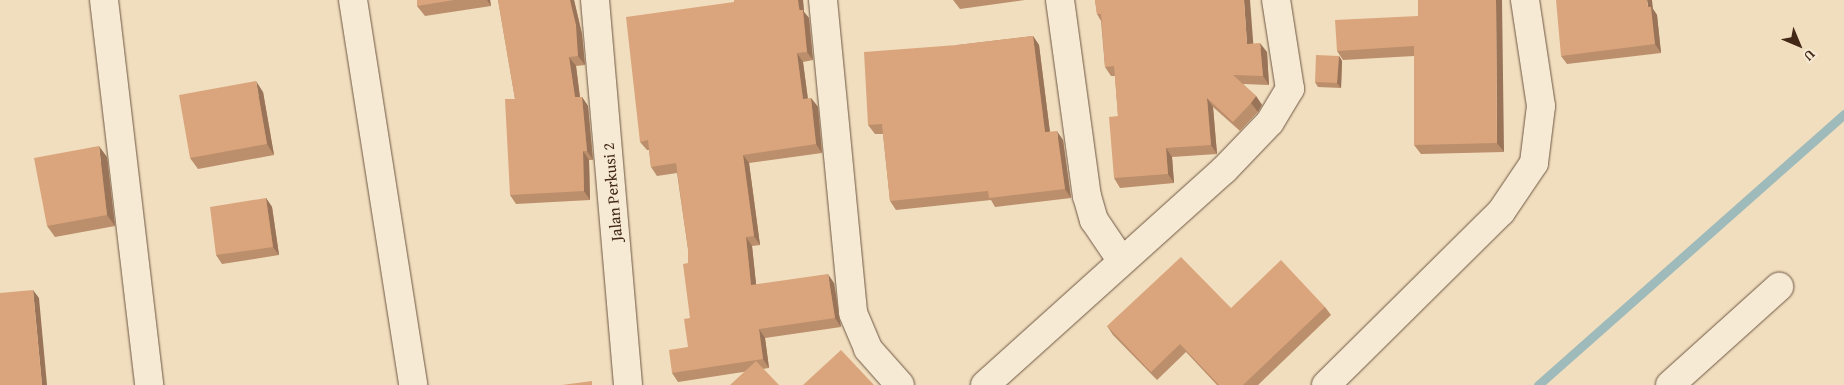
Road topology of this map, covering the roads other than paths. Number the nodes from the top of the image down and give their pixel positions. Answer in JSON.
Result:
{"nodes":[{"id":1,"x":104,"y":0,"type":"edge"},
{"id":2,"x":353,"y":0,"type":"edge"},
{"id":3,"x":595,"y":0,"type":"edge"},
{"id":4,"x":823,"y":0,"type":"edge"},
{"id":5,"x":1060,"y":0,"type":"edge"},
{"id":6,"x":1276,"y":0,"type":"edge"},
{"id":7,"x":1525,"y":0,"type":"edge"},
{"id":8,"x":1122,"y":260,"type":"junction"},
{"id":9,"x":1779,"y":287,"type":"dead end"},
{"id":10,"x":150,"y":385,"type":"edge"},
{"id":11,"x":413,"y":385,"type":"edge"},
{"id":12,"x":628,"y":385,"type":"edge"},
{"id":13,"x":900,"y":385,"type":"edge"},
{"id":14,"x":986,"y":385,"type":"edge"},
{"id":15,"x":1326,"y":385,"type":"edge"},
{"id":16,"x":1670,"y":385,"type":"edge"}],
"edges":[{"from":1,"to":10,"type":"street"},
{"from":2,"to":11,"type":"street"},
{"from":3,"to":12,"type":"street","name":"Jalan Perkusi 2"},
{"from":4,"to":13,"type":"street"},
{"from":5,"to":8,"type":"street"},
{"from":6,"to":8,"type":"street"},
{"from":7,"to":15,"type":"street"},
{"from":8,"to":14,"type":"street"},
{"from":9,"to":16,"type":"street"}]}
